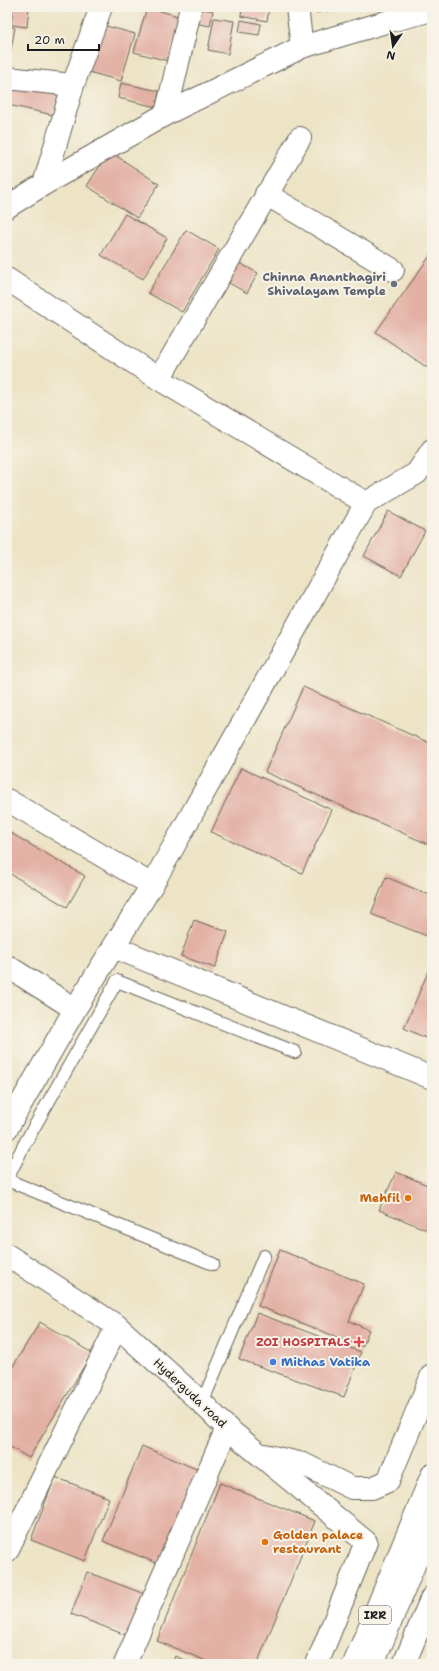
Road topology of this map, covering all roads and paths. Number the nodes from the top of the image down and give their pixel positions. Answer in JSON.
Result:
{"nodes":[{"id":1,"x":101,"y":7,"type":"edge"},
{"id":2,"x":191,"y":7,"type":"edge"},
{"id":3,"x":297,"y":7,"type":"edge"},
{"id":4,"x":432,"y":10,"type":"edge"},
{"id":5,"x":385,"y":14,"type":"edge"},
{"id":6,"x":302,"y":47,"type":"junction"},
{"id":7,"x":7,"y":78,"type":"edge"},
{"id":8,"x":73,"y":85,"type":"junction"},
{"id":9,"x":166,"y":114,"type":"junction"},
{"id":10,"x":300,"y":138,"type":"dead end"},
{"id":11,"x":44,"y":184,"type":"junction"},
{"id":12,"x":266,"y":194,"type":"junction"},
{"id":13,"x":7,"y":207,"type":"edge"},
{"id":14,"x":392,"y":270,"type":"dead end"},
{"id":15,"x":7,"y":279,"type":"edge"},
{"id":16,"x":159,"y":379,"type":"junction"},
{"id":17,"x":432,"y":450,"type":"edge"},
{"id":18,"x":366,"y":504,"type":"junction"},
{"id":19,"x":7,"y":800,"type":"edge"},
{"id":20,"x":152,"y":886,"type":"junction"},
{"id":21,"x":114,"y":947,"type":"junction"},
{"id":22,"x":7,"y":966,"type":"edge"},
{"id":23,"x":75,"y":1009,"type":"junction"},
{"id":24,"x":295,"y":1052,"type":"dead end"},
{"id":25,"x":432,"y":1078,"type":"edge"},
{"id":26,"x":7,"y":1128,"type":"edge"},
{"id":27,"x":7,"y":1180,"type":"edge"},
{"id":28,"x":7,"y":1255,"type":"edge"},
{"id":29,"x":264,"y":1256,"type":"dead end"},
{"id":30,"x":213,"y":1264,"type":"dead end"},
{"id":31,"x":117,"y":1326,"type":"junction"},
{"id":32,"x":432,"y":1375,"type":"edge"},
{"id":33,"x":202,"y":1403,"type":"junction"},
{"id":34,"x":227,"y":1428,"type":"junction"},
{"id":35,"x":259,"y":1454,"type":"junction"},
{"id":36,"x":432,"y":1476,"type":"edge"},
{"id":37,"x":432,"y":1522,"type":"edge"},
{"id":38,"x":7,"y":1551,"type":"edge"},
{"id":39,"x":432,"y":1597,"type":"edge"},
{"id":40,"x":125,"y":1664,"type":"edge"},
{"id":41,"x":317,"y":1664,"type":"edge"},
{"id":42,"x":354,"y":1664,"type":"edge"},
{"id":43,"x":374,"y":1664,"type":"edge"},
{"id":44,"x":404,"y":1664,"type":"edge"}],
"edges":[{"from":1,"to":8,"type":"main road"},
{"from":2,"to":9,"type":"main road"},
{"from":3,"to":6,"type":"main road"},
{"from":4,"to":5,"type":"main road"},
{"from":5,"to":6,"type":"main road"},
{"from":6,"to":9,"type":"main road"},
{"from":7,"to":8,"type":"main road"},
{"from":8,"to":11,"type":"main road"},
{"from":9,"to":11,"type":"main road"},
{"from":10,"to":12,"type":"main road"},
{"from":11,"to":13,"type":"main road"},
{"from":12,"to":14,"type":"main road"},
{"from":12,"to":16,"type":"main road"},
{"from":15,"to":16,"type":"main road"},
{"from":16,"to":18,"type":"main road"},
{"from":17,"to":18,"type":"main road"},
{"from":18,"to":20,"type":"main road"},
{"from":19,"to":20,"type":"main road"},
{"from":20,"to":21,"type":"main road"},
{"from":21,"to":23,"type":"main road"},
{"from":21,"to":25,"type":"main road"},
{"from":22,"to":23,"type":"main road"},
{"from":23,"to":26,"type":"main road"},
{"from":24,"to":27,"type":"lane"},
{"from":27,"to":30,"type":"lane"},
{"from":28,"to":31,"type":"main road","name":"Hyderguda road"},
{"from":29,"to":33,"type":"lane"},
{"from":31,"to":33,"type":"main road","name":"Hyderguda road"},
{"from":31,"to":38,"type":"main road"},
{"from":32,"to":35,"type":"main road"},
{"from":33,"to":34,"type":"main road","name":"Hyderguda road"},
{"from":34,"to":35,"type":"main road","name":"Hyderguda road"},
{"from":34,"to":40,"type":"main road"},
{"from":35,"to":41,"type":"main road","name":"Hyderguda road"},
{"from":36,"to":42,"type":"main road","number":"IRR"},
{"from":37,"to":43,"type":"main road"},
{"from":39,"to":44,"type":"main road"}]}
